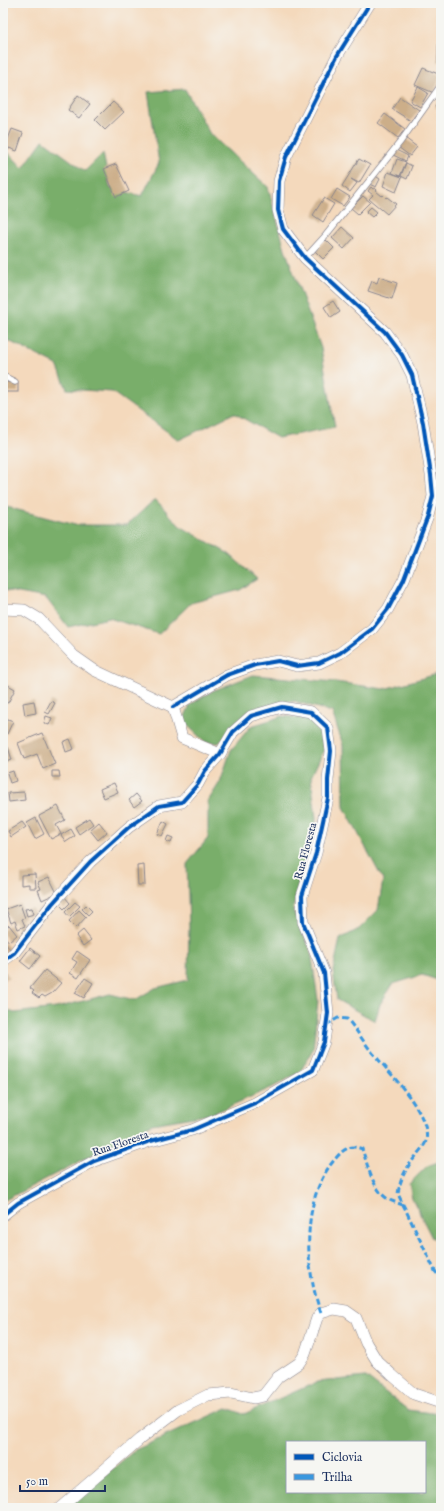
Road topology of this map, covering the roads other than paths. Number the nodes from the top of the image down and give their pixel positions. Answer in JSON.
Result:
{"nodes":[{"id":1,"x":370,"y":3,"type":"edge"},
{"id":2,"x":441,"y":85,"type":"edge"},
{"id":3,"x":305,"y":258,"type":"junction"},
{"id":4,"x":3,"y":376,"type":"edge"},
{"id":5,"x":15,"y":382,"type":"dead end"},
{"id":6,"x":3,"y":609,"type":"edge"},
{"id":7,"x":173,"y":707,"type":"junction"},
{"id":8,"x":220,"y":754,"type":"junction"},
{"id":9,"x":3,"y":961,"type":"edge"},
{"id":10,"x":3,"y":1215,"type":"edge"},
{"id":11,"x":441,"y":1403,"type":"edge"},
{"id":12,"x":60,"y":1508,"type":"edge"}],
"edges":[{"from":1,"to":3,"type":"street"},
{"from":2,"to":3,"type":"lane"},
{"from":3,"to":7,"type":"street"},
{"from":4,"to":5,"type":"lane"},
{"from":6,"to":7,"type":"street"},
{"from":7,"to":8,"type":"street"},
{"from":8,"to":9,"type":"street","name":"Rua Floresta"},
{"from":8,"to":10,"type":"street","name":"Rua Floresta"},
{"from":11,"to":12,"type":"street"}]}
